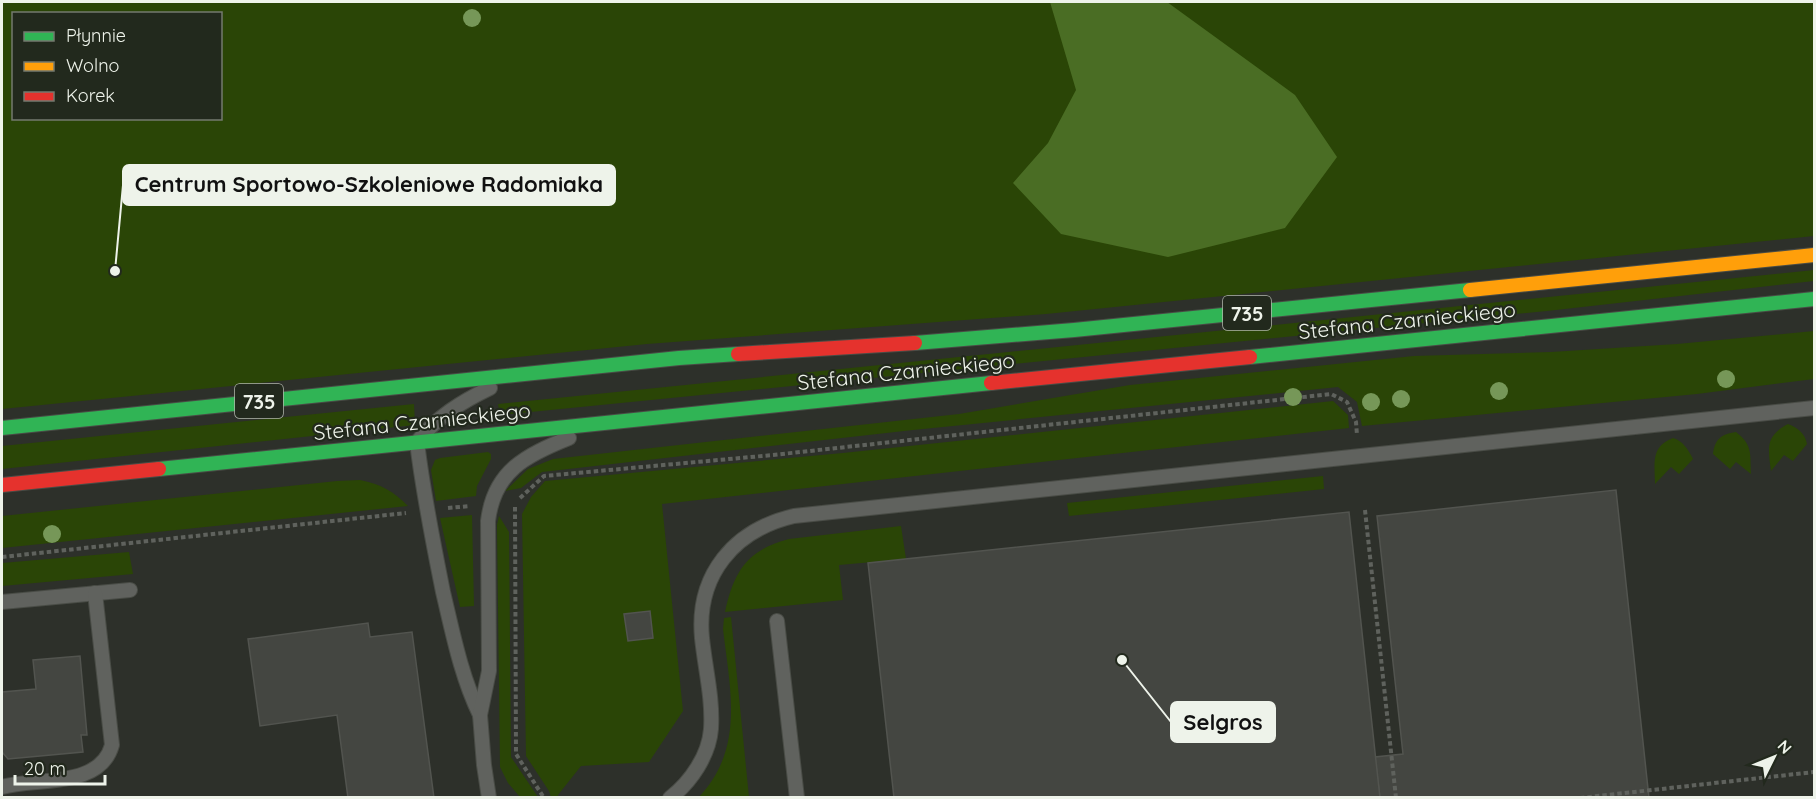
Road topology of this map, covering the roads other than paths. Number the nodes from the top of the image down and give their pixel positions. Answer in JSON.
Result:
{"nodes":[{"id":1,"x":1815,"y":255,"type":"edge"},
{"id":2,"x":1815,"y":299,"type":"edge"},
{"id":3,"x":517,"y":374,"type":"junction"},
{"id":4,"x":1815,"y":408,"type":"edge"},
{"id":5,"x":607,"y":423,"type":"junction"},
{"id":6,"x":2,"y":428,"type":"edge"},
{"id":7,"x":417,"y":442,"type":"junction"},
{"id":8,"x":2,"y":485,"type":"edge"},
{"id":9,"x":130,"y":590,"type":"dead end"},
{"id":10,"x":95,"y":593,"type":"junction"},
{"id":11,"x":2,"y":602,"type":"edge"},
{"id":12,"x":777,"y":621,"type":"dead end"},
{"id":13,"x":480,"y":715,"type":"junction"},
{"id":14,"x":2,"y":787,"type":"edge"},
{"id":15,"x":489,"y":798,"type":"edge"},
{"id":16,"x":670,"y":798,"type":"edge"},
{"id":17,"x":797,"y":798,"type":"edge"}],
"edges":[{"from":1,"to":3,"type":"main road","name":"Stefana Czarnieckiego","number":"735"},
{"from":2,"to":5,"type":"main road","name":"Stefana Czarnieckiego","number":"735"},
{"from":3,"to":6,"type":"main road","name":"Stefana Czarnieckiego","number":"735"},
{"from":3,"to":7,"type":"lane"},
{"from":4,"to":16,"type":"lane"},
{"from":5,"to":7,"type":"main road","name":"Stefana Czarnieckiego","number":"735"},
{"from":5,"to":13,"type":"lane"},
{"from":7,"to":8,"type":"main road","name":"Stefana Czarnieckiego","number":"735"},
{"from":7,"to":13,"type":"lane"},
{"from":9,"to":10,"type":"lane"},
{"from":10,"to":11,"type":"lane"},
{"from":10,"to":14,"type":"lane"},
{"from":12,"to":17,"type":"lane"},
{"from":13,"to":15,"type":"lane"}]}
